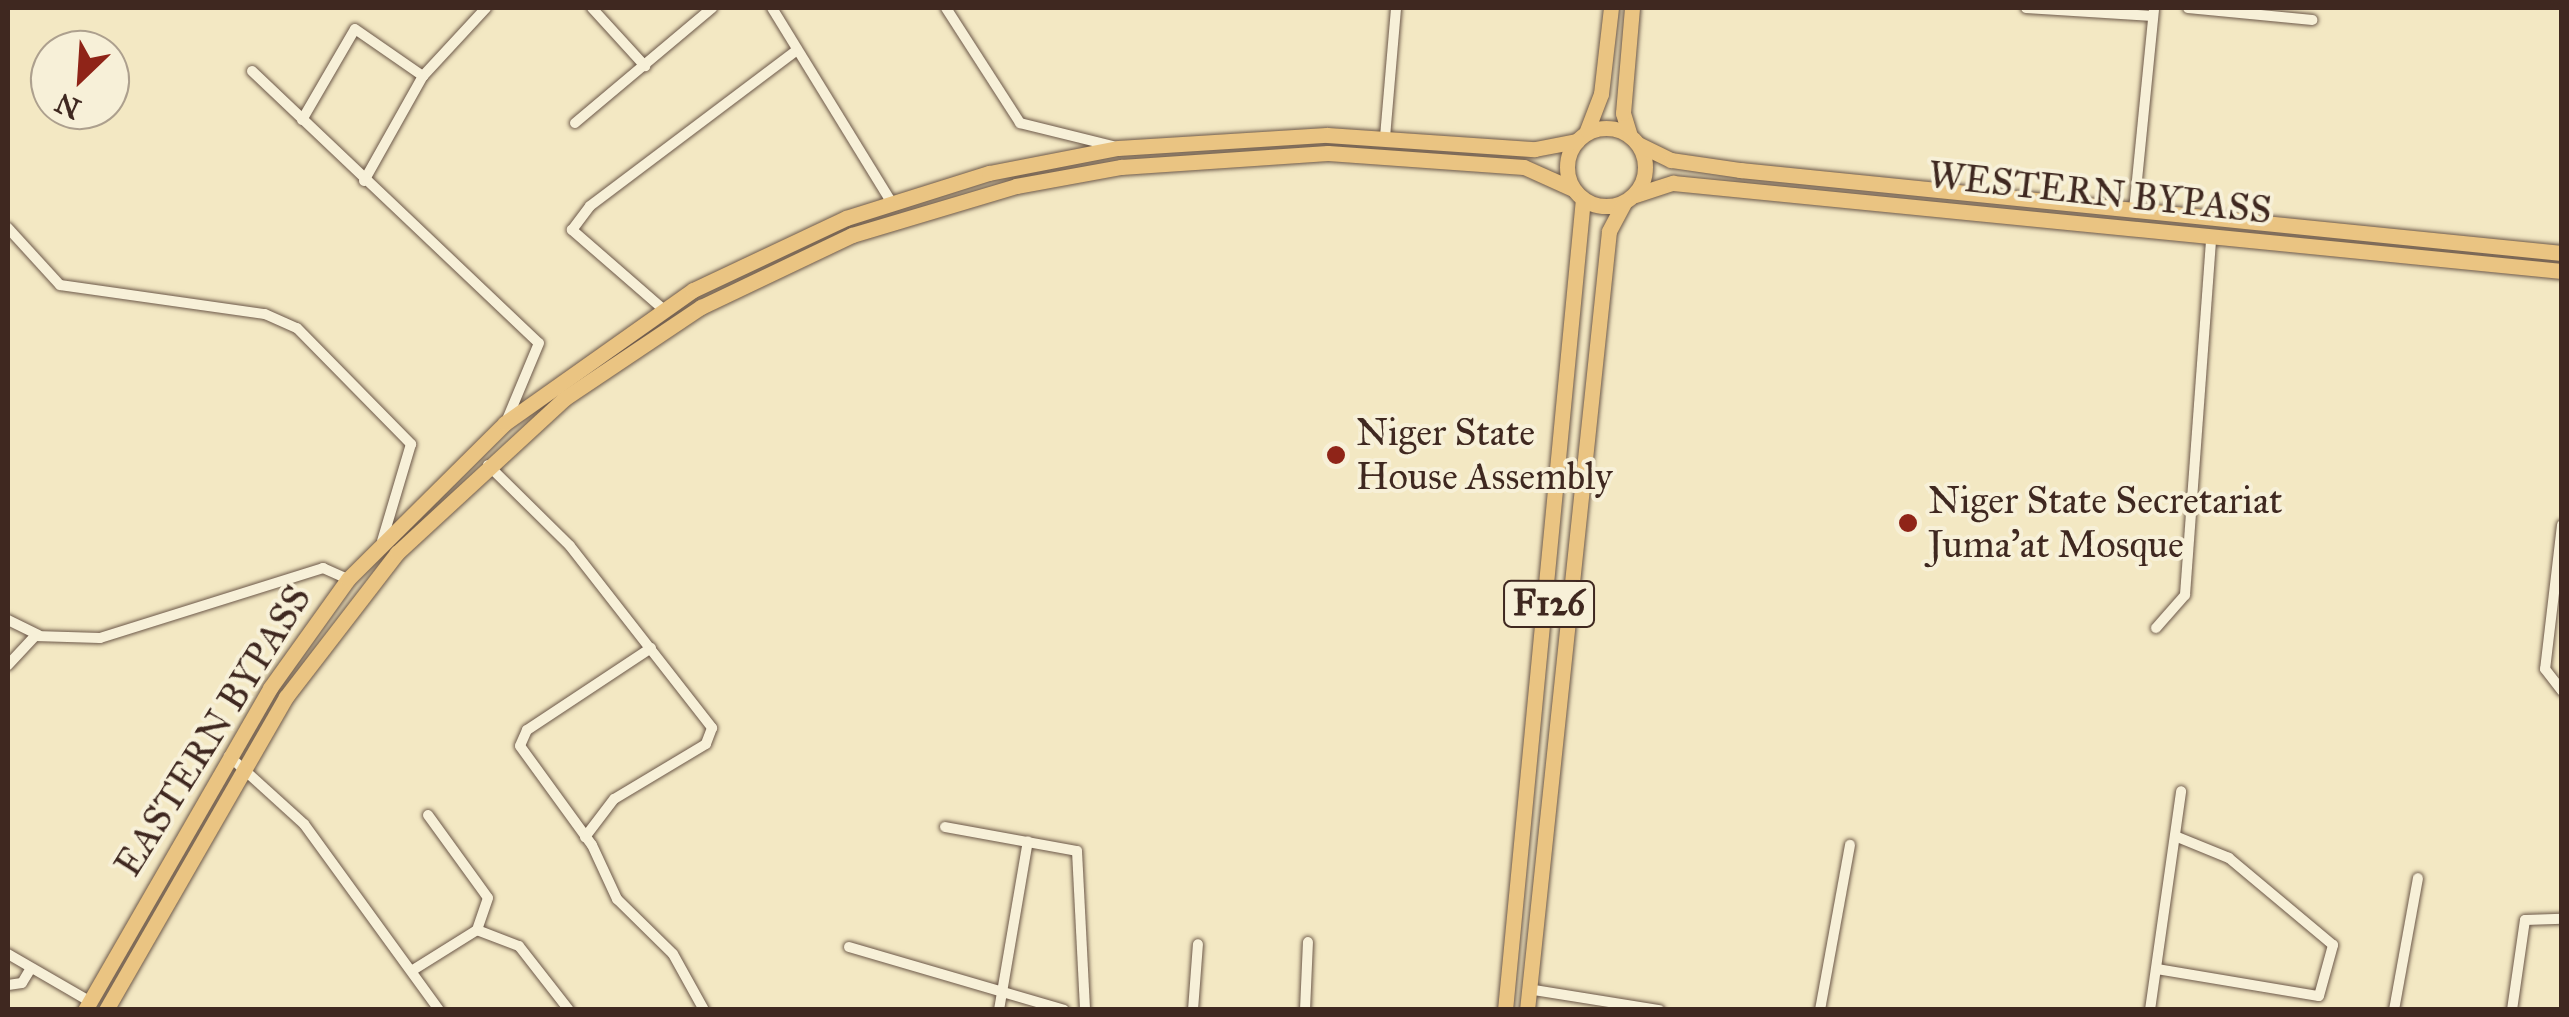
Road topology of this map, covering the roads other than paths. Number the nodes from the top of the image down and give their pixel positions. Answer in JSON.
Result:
{"nodes":[{"id":1,"x":486,"y":8,"type":"edge"},
{"id":2,"x":592,"y":8,"type":"edge"},
{"id":3,"x":712,"y":8,"type":"edge"},
{"id":4,"x":772,"y":8,"type":"edge"},
{"id":5,"x":946,"y":8,"type":"edge"},
{"id":6,"x":1396,"y":8,"type":"edge"},
{"id":7,"x":1610,"y":8,"type":"edge"},
{"id":8,"x":1632,"y":8,"type":"edge"},
{"id":9,"x":2026,"y":8,"type":"edge"},
{"id":10,"x":2188,"y":8,"type":"edge"},
{"id":11,"x":2077,"y":9,"type":"edge"},
{"id":12,"x":2154,"y":12,"type":"edge"},
{"id":13,"x":2312,"y":20,"type":"dead end"},
{"id":14,"x":796,"y":52,"type":"junction"},
{"id":15,"x":645,"y":66,"type":"junction"},
{"id":16,"x":252,"y":71,"type":"dead end"},
{"id":17,"x":423,"y":76,"type":"junction"},
{"id":18,"x":302,"y":120,"type":"junction"},
{"id":19,"x":575,"y":123,"type":"dead end"},
{"id":20,"x":1385,"y":137,"type":"junction"},
{"id":21,"x":1581,"y":137,"type":"junction"},
{"id":22,"x":1634,"y":140,"type":"junction"},
{"id":23,"x":1118,"y":148,"type":"junction"},
{"id":24,"x":364,"y":181,"type":"junction"},
{"id":25,"x":1578,"y":194,"type":"junction"},
{"id":26,"x":1629,"y":199,"type":"junction"},
{"id":27,"x":892,"y":203,"type":"junction"},
{"id":28,"x":2134,"y":210,"type":"junction"},
{"id":29,"x":8,"y":228,"type":"edge"},
{"id":30,"x":2212,"y":237,"type":"junction"},
{"id":31,"x":2562,"y":253,"type":"edge"},
{"id":32,"x":2562,"y":271,"type":"edge"},
{"id":33,"x":663,"y":309,"type":"junction"},
{"id":34,"x":506,"y":422,"type":"junction"},
{"id":35,"x":488,"y":464,"type":"junction"},
{"id":36,"x":2562,"y":526,"type":"edge"},
{"id":37,"x":382,"y":540,"type":"junction"},
{"id":38,"x":348,"y":579,"type":"junction"},
{"id":39,"x":8,"y":620,"type":"edge"},
{"id":40,"x":2156,"y":628,"type":"dead end"},
{"id":41,"x":40,"y":635,"type":"junction"},
{"id":42,"x":652,"y":648,"type":"junction"},
{"id":43,"x":8,"y":665,"type":"edge"},
{"id":44,"x":2562,"y":691,"type":"edge"},
{"id":45,"x":229,"y":756,"type":"junction"},
{"id":46,"x":244,"y":767,"type":"junction"},
{"id":47,"x":1530,"y":787,"type":"junction"},
{"id":48,"x":1550,"y":789,"type":"junction"},
{"id":49,"x":2181,"y":791,"type":"dead end"},
{"id":50,"x":428,"y":816,"type":"dead end"},
{"id":51,"x":945,"y":827,"type":"dead end"},
{"id":52,"x":2175,"y":836,"type":"junction"},
{"id":53,"x":586,"y":837,"type":"junction"},
{"id":54,"x":1028,"y":840,"type":"junction"},
{"id":55,"x":1850,"y":845,"type":"dead end"},
{"id":56,"x":2418,"y":878,"type":"dead end"},
{"id":57,"x":2562,"y":919,"type":"edge"},
{"id":58,"x":477,"y":930,"type":"junction"},
{"id":59,"x":1308,"y":942,"type":"dead end"},
{"id":60,"x":1198,"y":944,"type":"dead end"},
{"id":61,"x":850,"y":948,"type":"dead end"},
{"id":62,"x":8,"y":954,"type":"edge"},
{"id":63,"x":31,"y":968,"type":"junction"},
{"id":64,"x":2157,"y":968,"type":"junction"},
{"id":65,"x":413,"y":970,"type":"junction"},
{"id":66,"x":8,"y":985,"type":"edge"},
{"id":67,"x":1528,"y":989,"type":"junction"},
{"id":68,"x":1002,"y":994,"type":"junction"},
{"id":69,"x":87,"y":1005,"type":"edge"},
{"id":70,"x":106,"y":1010,"type":"edge"},
{"id":71,"x":438,"y":1010,"type":"edge"},
{"id":72,"x":569,"y":1010,"type":"edge"},
{"id":73,"x":704,"y":1010,"type":"edge"},
{"id":74,"x":999,"y":1010,"type":"edge"},
{"id":75,"x":1064,"y":1010,"type":"edge"},
{"id":76,"x":1085,"y":1010,"type":"edge"},
{"id":77,"x":1193,"y":1010,"type":"edge"},
{"id":78,"x":1305,"y":1010,"type":"edge"},
{"id":79,"x":1505,"y":1010,"type":"edge"},
{"id":80,"x":1526,"y":1010,"type":"edge"},
{"id":81,"x":1659,"y":1010,"type":"edge"},
{"id":82,"x":1820,"y":1010,"type":"edge"},
{"id":83,"x":2150,"y":1010,"type":"edge"},
{"id":84,"x":2394,"y":1010,"type":"edge"},
{"id":85,"x":2512,"y":1010,"type":"edge"}],
"edges":[{"from":1,"to":17,"type":"street"},
{"from":2,"to":15,"type":"street"},
{"from":3,"to":15,"type":"street"},
{"from":4,"to":14,"type":"street"},
{"from":5,"to":23,"type":"street"},
{"from":6,"to":20,"type":"street"},
{"from":7,"to":21,"type":"main road","number":"F126"},
{"from":8,"to":22,"type":"main road","number":"F126"},
{"from":9,"to":11,"type":"street"},
{"from":10,"to":13,"type":"street"},
{"from":11,"to":12,"type":"street"},
{"from":12,"to":28,"type":"street"},
{"from":14,"to":27,"type":"street"},
{"from":14,"to":33,"type":"street"},
{"from":15,"to":19,"type":"street"},
{"from":16,"to":18,"type":"street"},
{"from":17,"to":18,"type":"street"},
{"from":17,"to":24,"type":"street"},
{"from":18,"to":24,"type":"street"},
{"from":20,"to":21,"type":"main road","name":"EASTERN BYPASS"},
{"from":20,"to":23,"type":"main road","name":"EASTERN BYPASS"},
{"from":21,"to":22,"type":"main road"},
{"from":21,"to":25,"type":"main road","number":"F126"},
{"from":22,"to":26,"type":"main road","number":"F126"},
{"from":22,"to":28,"type":"main road","name":"WESTERN BYPASS"},
{"from":23,"to":27,"type":"main road","name":"EASTERN BYPASS"},
{"from":24,"to":34,"type":"street"},
{"from":25,"to":26,"type":"main road"},
{"from":25,"to":35,"type":"main road","name":"EASTERN BYPASS"},
{"from":25,"to":47,"type":"main road","number":"F126"},
{"from":26,"to":30,"type":"main road","name":"WESTERN BYPASS"},
{"from":26,"to":48,"type":"main road","number":"F126"},
{"from":27,"to":33,"type":"main road","name":"EASTERN BYPASS"},
{"from":28,"to":31,"type":"main road","name":"WESTERN BYPASS"},
{"from":29,"to":37,"type":"street"},
{"from":30,"to":32,"type":"main road","name":"WESTERN BYPASS"},
{"from":30,"to":40,"type":"street"},
{"from":33,"to":34,"type":"main road","name":"EASTERN BYPASS"},
{"from":34,"to":37,"type":"main road","name":"EASTERN BYPASS"},
{"from":35,"to":42,"type":"street"},
{"from":35,"to":46,"type":"main road","name":"EASTERN BYPASS"},
{"from":36,"to":44,"type":"street"},
{"from":37,"to":38,"type":"main road","name":"EASTERN BYPASS"},
{"from":38,"to":41,"type":"street"},
{"from":38,"to":45,"type":"main road","name":"EASTERN BYPASS"},
{"from":39,"to":41,"type":"street"},
{"from":41,"to":43,"type":"street"},
{"from":42,"to":53,"type":"street"},
{"from":42,"to":53,"type":"street"},
{"from":45,"to":46,"type":"street"},
{"from":45,"to":69,"type":"main road","name":"EASTERN BYPASS"},
{"from":46,"to":65,"type":"street"},
{"from":46,"to":70,"type":"main road","name":"EASTERN BYPASS"},
{"from":47,"to":48,"type":"main road"},
{"from":47,"to":79,"type":"main road","number":"F126"},
{"from":48,"to":67,"type":"main road","number":"F126"},
{"from":49,"to":52,"type":"street"},
{"from":50,"to":58,"type":"street"},
{"from":51,"to":54,"type":"street"},
{"from":52,"to":64,"type":"street"},
{"from":52,"to":64,"type":"street"},
{"from":53,"to":73,"type":"street"},
{"from":54,"to":68,"type":"street"},
{"from":54,"to":76,"type":"street"},
{"from":55,"to":82,"type":"street"},
{"from":56,"to":84,"type":"street"},
{"from":57,"to":85,"type":"street"},
{"from":58,"to":65,"type":"street"},
{"from":58,"to":72,"type":"street"},
{"from":59,"to":78,"type":"street"},
{"from":60,"to":77,"type":"street"},
{"from":61,"to":68,"type":"street"},
{"from":62,"to":63,"type":"street"},
{"from":63,"to":66,"type":"street"},
{"from":63,"to":69,"type":"street"},
{"from":64,"to":83,"type":"street"},
{"from":65,"to":71,"type":"street"},
{"from":67,"to":80,"type":"main road","number":"F126"},
{"from":67,"to":81,"type":"street"},
{"from":68,"to":74,"type":"street"},
{"from":68,"to":75,"type":"street"}]}
